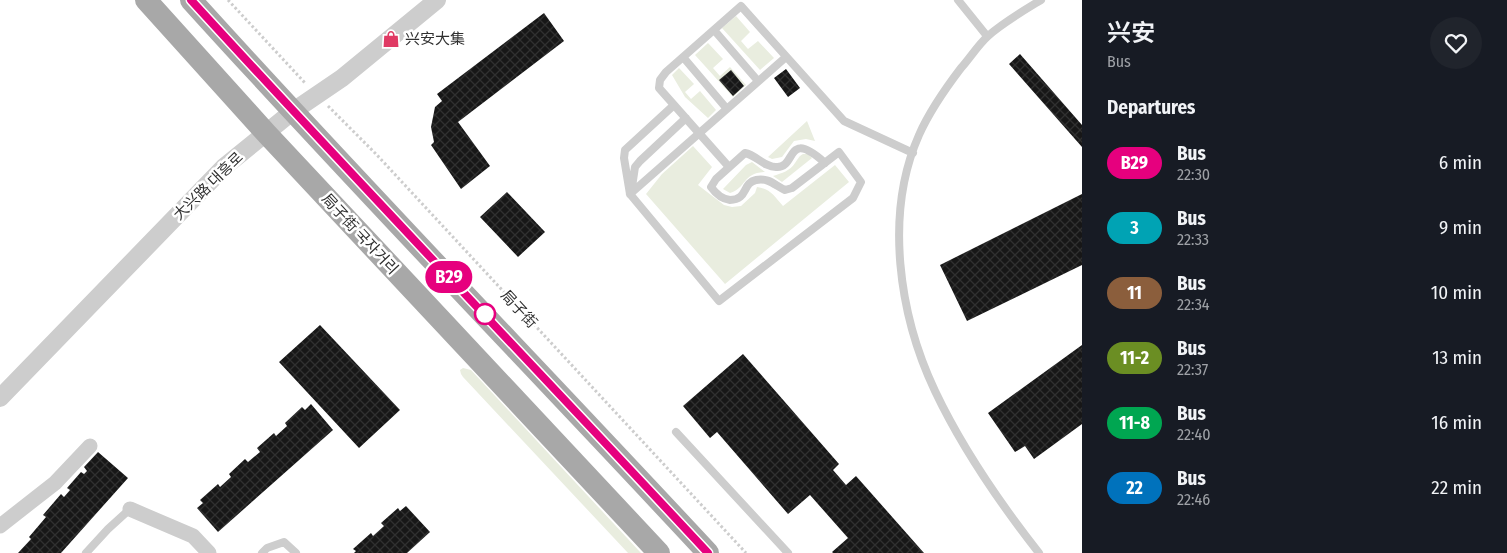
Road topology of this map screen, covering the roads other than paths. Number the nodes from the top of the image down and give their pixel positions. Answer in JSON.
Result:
{"nodes":[{"id":1,"x":146,"y":0,"type":"edge"},
{"id":2,"x":191,"y":0,"type":"edge"},
{"id":3,"x":438,"y":0,"type":"edge"},
{"id":4,"x":958,"y":0,"type":"edge"},
{"id":5,"x":1041,"y":0,"type":"edge"},
{"id":6,"x":714,"y":30,"type":"junction"},
{"id":7,"x":987,"y":36,"type":"junction"},
{"id":8,"x":683,"y":57,"type":"junction"},
{"id":9,"x":786,"y":57,"type":"junction"},
{"id":10,"x":758,"y":82,"type":"junction"},
{"id":11,"x":674,"y":105,"type":"junction"},
{"id":12,"x":728,"y":108,"type":"junction"},
{"id":13,"x":292,"y":112,"type":"junction"},
{"id":14,"x":686,"y":118,"type":"junction"},
{"id":15,"x":266,"y":133,"type":"junction"},
{"id":16,"x":700,"y":134,"type":"junction"},
{"id":17,"x":913,"y":152,"type":"junction"},
{"id":18,"x":825,"y":163,"type":"junction"},
{"id":19,"x":730,"y":167,"type":"junction"},
{"id":20,"x":630,"y":194,"type":"junction"},
{"id":21,"x":0,"y":398,"type":"edge"},
{"id":22,"x":676,"y":432,"type":"dead end"},
{"id":23,"x":90,"y":446,"type":"dead end"},
{"id":24,"x":130,"y":508,"type":"joint"},
{"id":25,"x":0,"y":526,"type":"edge"},
{"id":26,"x":86,"y":553,"type":"edge"},
{"id":27,"x":209,"y":553,"type":"edge"},
{"id":28,"x":262,"y":553,"type":"edge"},
{"id":29,"x":296,"y":553,"type":"edge"},
{"id":30,"x":659,"y":553,"type":"edge"},
{"id":31,"x":708,"y":553,"type":"edge"},
{"id":32,"x":788,"y":553,"type":"edge"},
{"id":33,"x":1038,"y":553,"type":"edge"}],
"edges":[{"from":1,"to":15,"type":"main road","name":"局子街 국자거리"},
{"from":2,"to":13,"type":"main road"},
{"from":3,"to":13,"type":"street","name":"大兴路 대흥로"},
{"from":4,"to":7,"type":"lane"},
{"from":5,"to":7,"type":"lane"},
{"from":6,"to":8,"type":"lane"},
{"from":6,"to":9,"type":"lane"},
{"from":6,"to":10,"type":"lane"},
{"from":7,"to":17,"type":"lane"},
{"from":8,"to":11,"type":"lane"},
{"from":8,"to":12,"type":"lane"},
{"from":9,"to":10,"type":"lane"},
{"from":9,"to":17,"type":"lane"},
{"from":10,"to":12,"type":"lane"},
{"from":11,"to":14,"type":"lane"},
{"from":11,"to":20,"type":"lane"},
{"from":12,"to":16,"type":"lane"},
{"from":13,"to":15,"type":"street","name":"大兴路 대흥로"},
{"from":13,"to":31,"type":"main road"},
{"from":14,"to":16,"type":"lane"},
{"from":14,"to":20,"type":"lane"},
{"from":15,"to":21,"type":"street","name":"大兴路 대흥로"},
{"from":15,"to":30,"type":"main road","name":"局子街 국자거리"},
{"from":16,"to":19,"type":"lane"},
{"from":16,"to":20,"type":"lane"},
{"from":17,"to":33,"type":"lane"},
{"from":18,"to":19,"type":"lane"},
{"from":18,"to":19,"type":"lane"},
{"from":18,"to":20,"type":"lane"},
{"from":22,"to":32,"type":"lane"},
{"from":23,"to":25,"type":"street"},
{"from":24,"to":26,"type":"lane"},
{"from":24,"to":27,"type":"street"},
{"from":28,"to":29,"type":"lane"}]}
